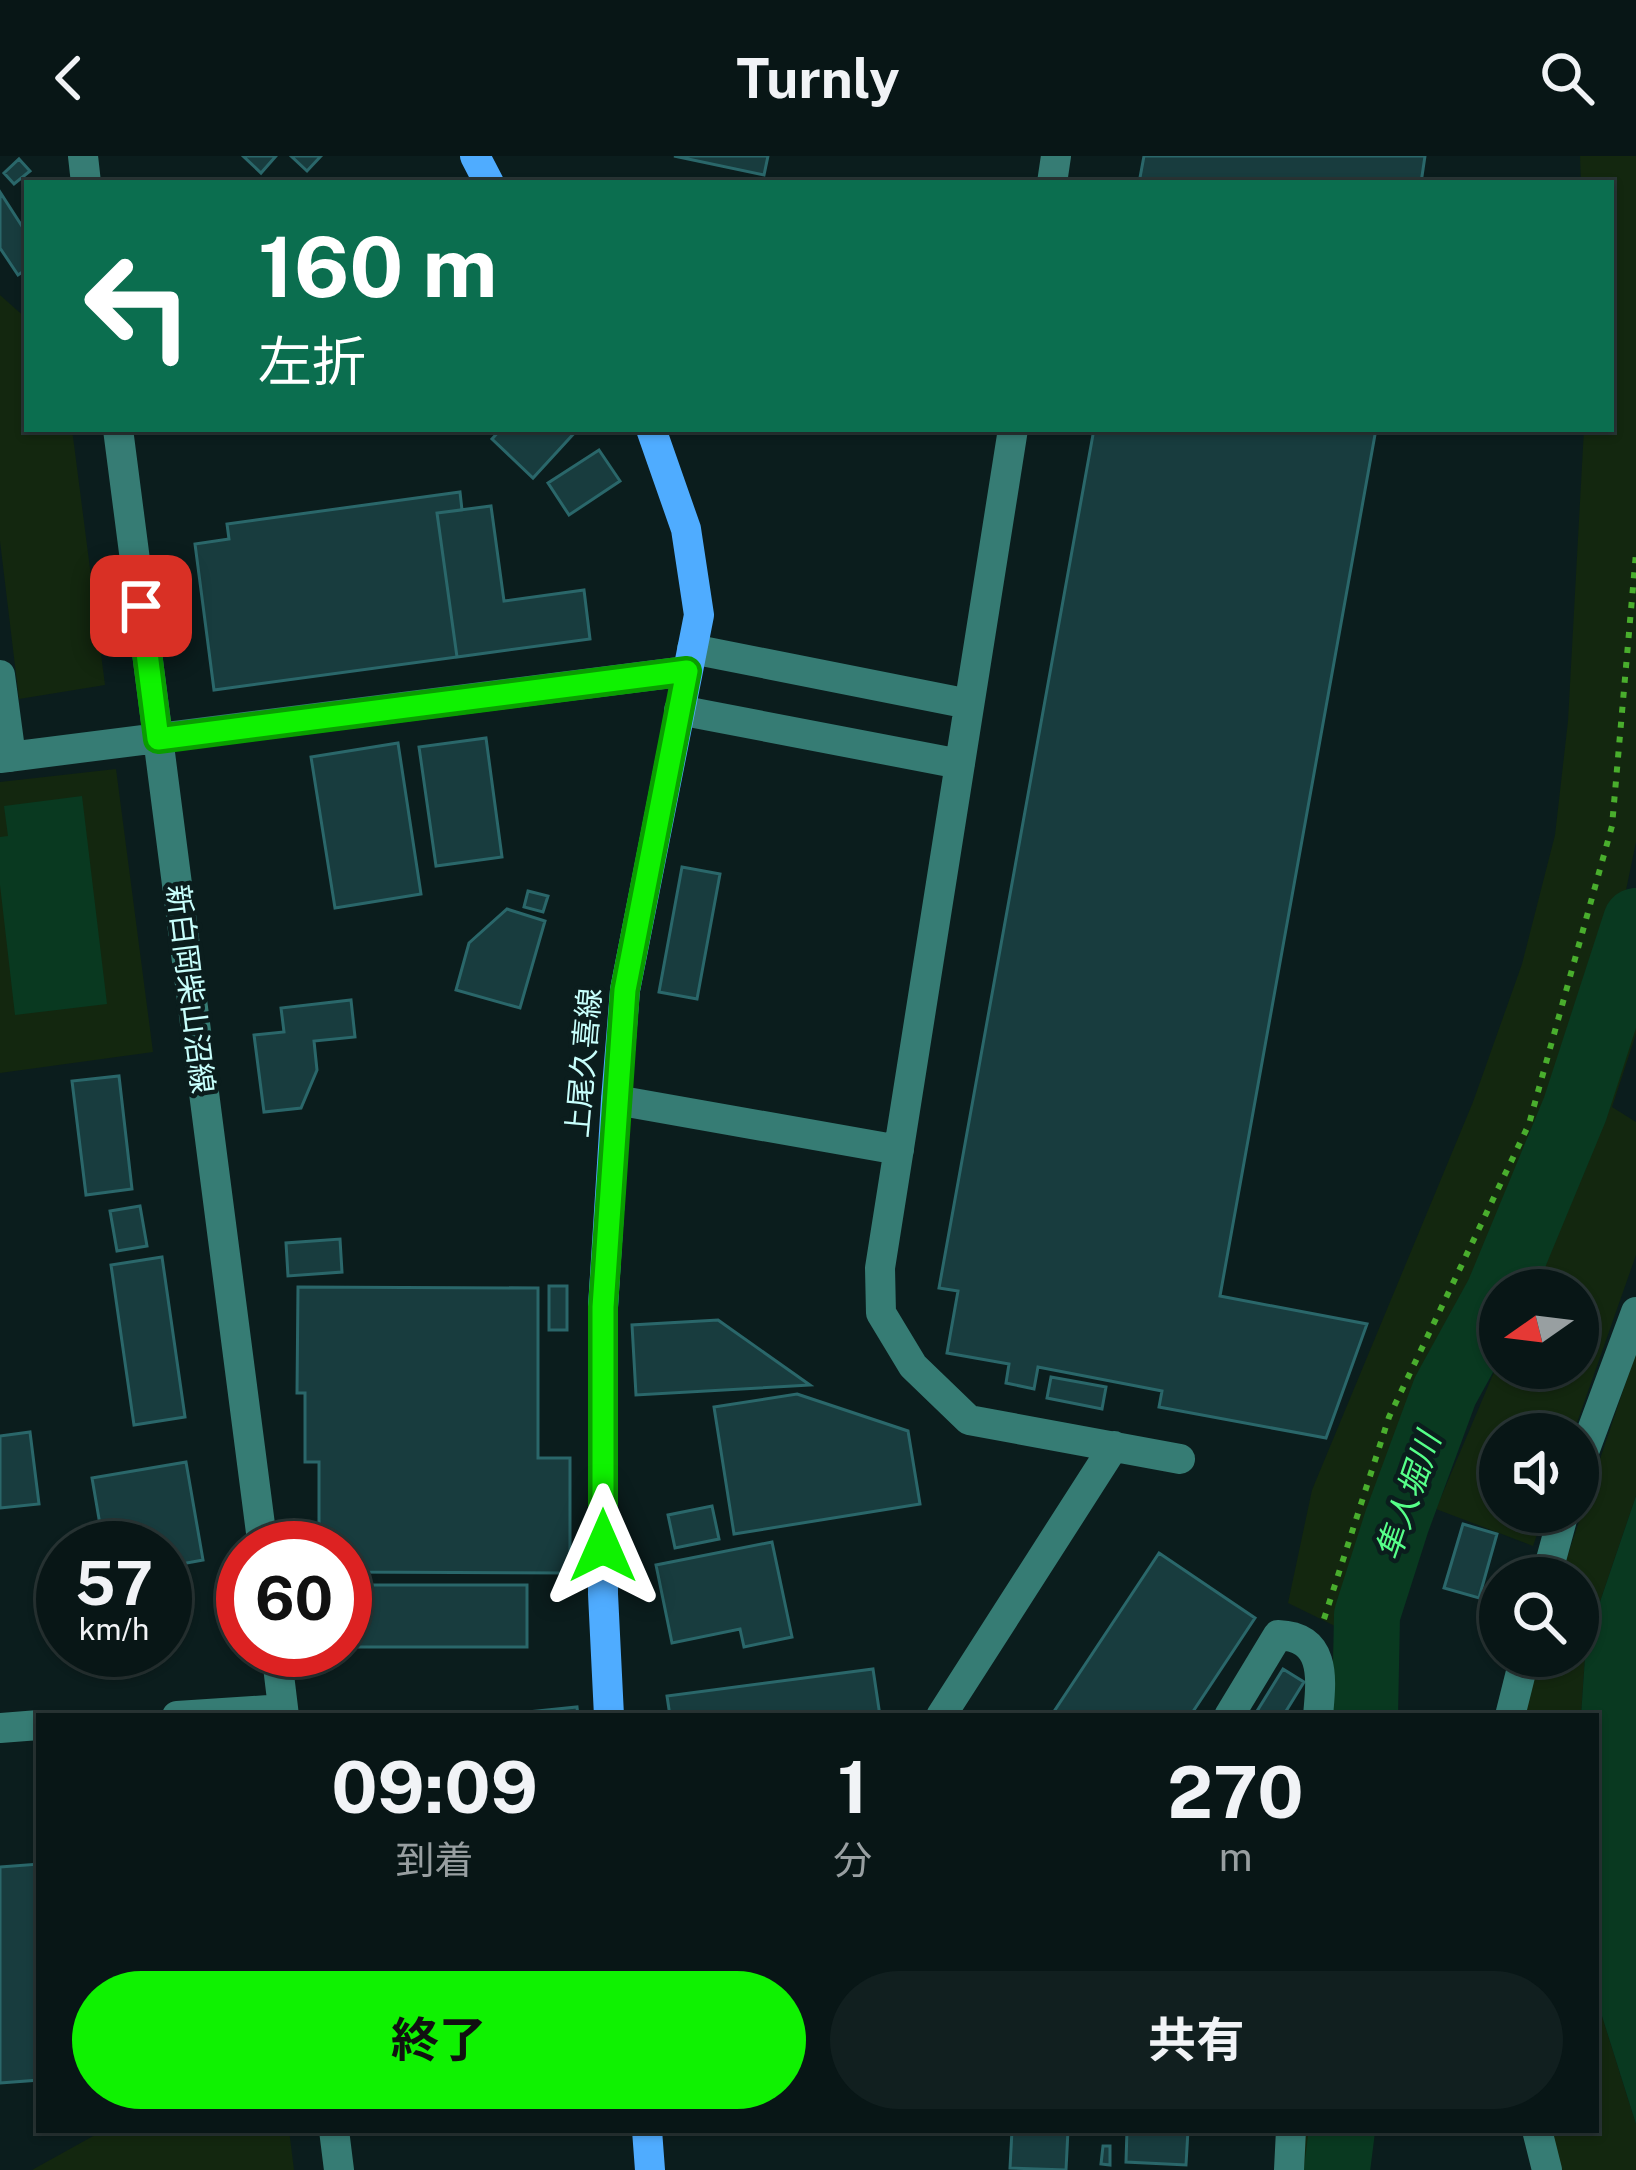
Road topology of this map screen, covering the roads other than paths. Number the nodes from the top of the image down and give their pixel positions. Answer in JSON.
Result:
{"nodes":[{"id":1,"x":118,"y":432,"type":"edge"},
{"id":2,"x":652,"y":432,"type":"edge"},
{"id":3,"x":1013,"y":432,"type":"edge"},
{"id":4,"x":689,"y":660,"type":"junction"},
{"id":5,"x":0,"y":675,"type":"edge"},
{"id":6,"x":969,"y":704,"type":"junction"},
{"id":7,"x":679,"y":710,"type":"junction"},
{"id":8,"x":158,"y":739,"type":"junction"},
{"id":9,"x":5,"y":758,"type":"edge"},
{"id":10,"x":960,"y":764,"type":"junction"},
{"id":11,"x":616,"y":1100,"type":"junction"},
{"id":12,"x":898,"y":1150,"type":"junction"},
{"id":13,"x":1636,"y":1312,"type":"edge"},
{"id":14,"x":1598,"y":1413,"type":"edge"},
{"id":15,"x":1114,"y":1446,"type":"junction"},
{"id":16,"x":1180,"y":1459,"type":"dead end"},
{"id":17,"x":259,"y":1521,"type":"edge"},
{"id":18,"x":279,"y":1677,"type":"edge"},
{"id":19,"x":1520,"y":1677,"type":"edge"},
{"id":20,"x":284,"y":1712,"type":"edge"},
{"id":21,"x":609,"y":1713,"type":"edge"},
{"id":22,"x":943,"y":1713,"type":"edge"},
{"id":23,"x":1231,"y":1713,"type":"edge"},
{"id":24,"x":1318,"y":1713,"type":"edge"},
{"id":25,"x":1511,"y":1713,"type":"edge"},
{"id":26,"x":36,"y":1725,"type":"edge"},
{"id":27,"x":0,"y":1728,"type":"edge"},
{"id":28,"x":334,"y":2133,"type":"edge"},
{"id":29,"x":646,"y":2133,"type":"edge"},
{"id":30,"x":1291,"y":2133,"type":"edge"},
{"id":31,"x":1538,"y":2133,"type":"edge"},
{"id":32,"x":339,"y":2170,"type":"edge"},
{"id":33,"x":650,"y":2170,"type":"edge"},
{"id":34,"x":1289,"y":2170,"type":"edge"},
{"id":35,"x":1547,"y":2170,"type":"edge"}],
"edges":[{"from":1,"to":8,"type":"street","name":"新白岡柴山沼線"},
{"from":2,"to":4,"type":"main road","name":"上尾久喜線"},
{"from":3,"to":6,"type":"street"},
{"from":4,"to":6,"type":"street"},
{"from":4,"to":7,"type":"main road","name":"上尾久喜線"},
{"from":4,"to":8,"type":"street"},
{"from":5,"to":9,"type":"street"},
{"from":6,"to":10,"type":"street"},
{"from":7,"to":10,"type":"street"},
{"from":7,"to":11,"type":"main road","name":"上尾久喜線"},
{"from":8,"to":9,"type":"street"},
{"from":8,"to":17,"type":"street","name":"新白岡柴山沼線"},
{"from":10,"to":12,"type":"street"},
{"from":11,"to":12,"type":"street"},
{"from":11,"to":21,"type":"main road","name":"上尾久喜線"},
{"from":12,"to":15,"type":"street"},
{"from":13,"to":14,"type":"street"},
{"from":15,"to":16,"type":"street"},
{"from":15,"to":22,"type":"street"},
{"from":18,"to":20,"type":"street"},
{"from":19,"to":25,"type":"street"},
{"from":23,"to":24,"type":"street"},
{"from":26,"to":27,"type":"street"},
{"from":28,"to":32,"type":"street"},
{"from":29,"to":33,"type":"main road"},
{"from":30,"to":34,"type":"street"},
{"from":31,"to":35,"type":"street"}]}
